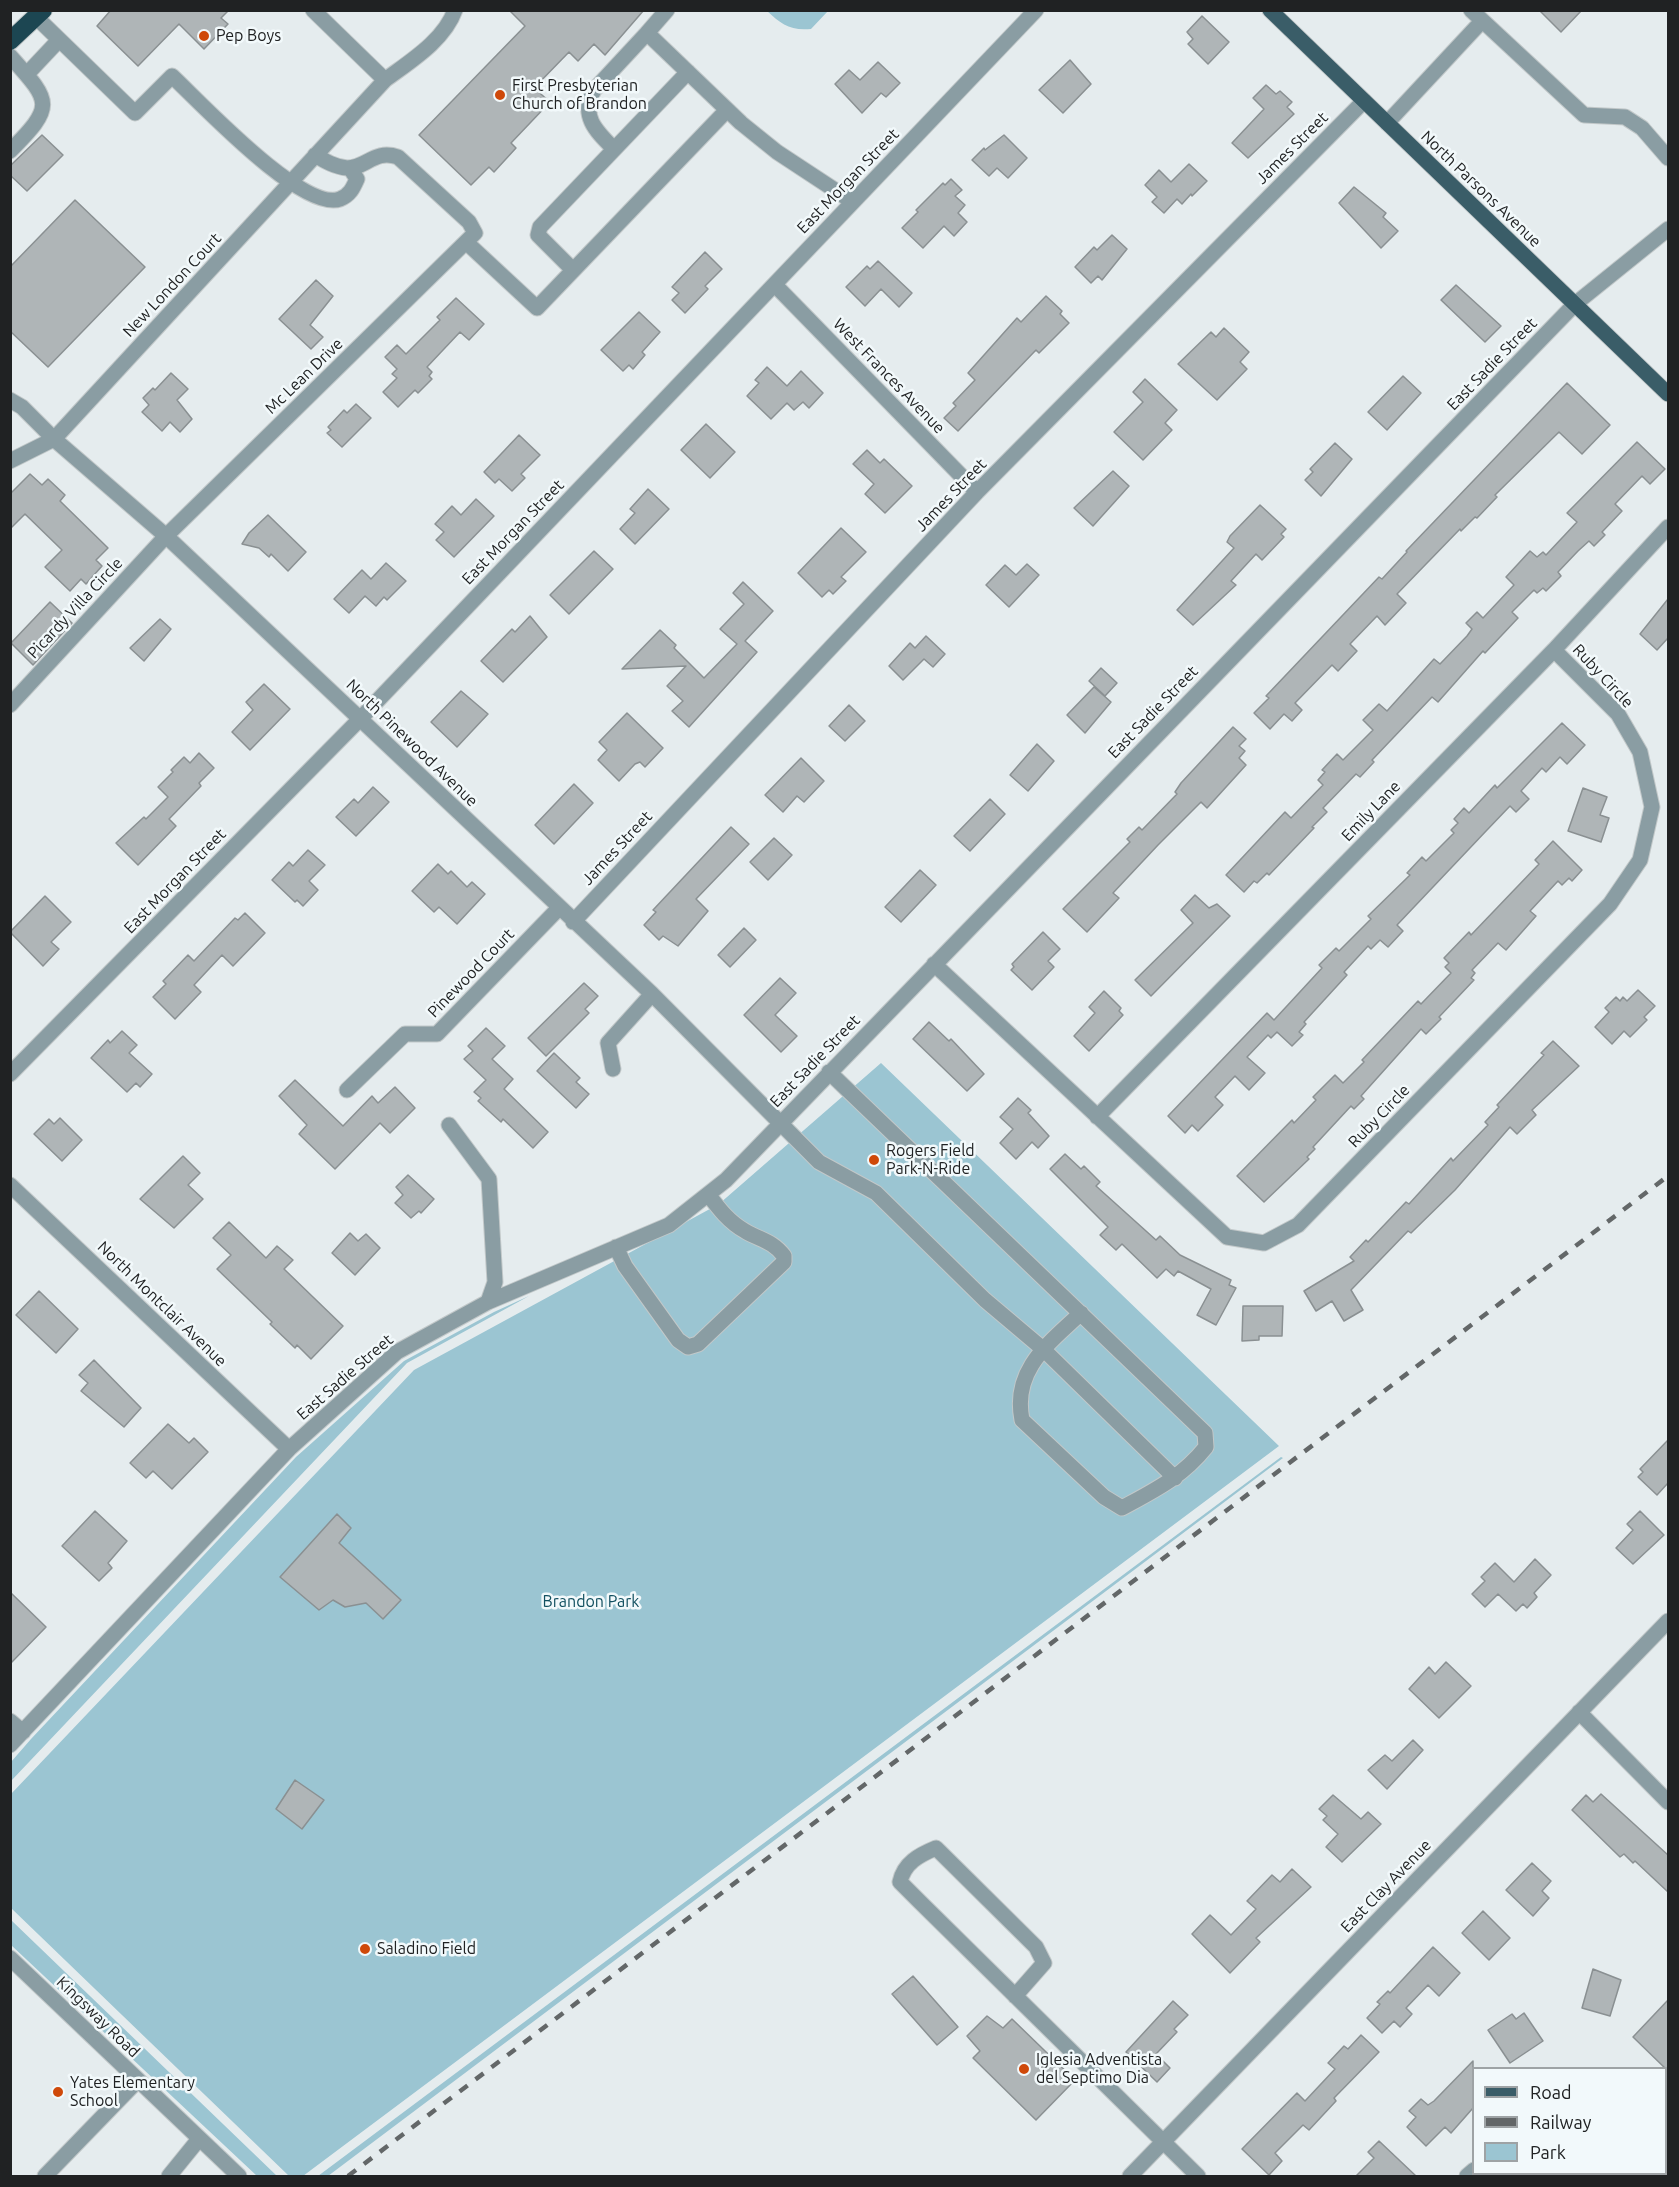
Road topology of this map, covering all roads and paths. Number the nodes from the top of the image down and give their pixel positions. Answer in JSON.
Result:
{"nodes":[{"id":1,"x":313,"y":10,"type":"edge"},
{"id":2,"x":455,"y":10,"type":"edge"},
{"id":3,"x":667,"y":10,"type":"edge"},
{"id":4,"x":1036,"y":10,"type":"edge"},
{"id":5,"x":1273,"y":12,"type":"edge"},
{"id":6,"x":39,"y":14,"type":"edge"},
{"id":7,"x":1476,"y":16,"type":"edge"},
{"id":8,"x":647,"y":33,"type":"junction"},
{"id":9,"x":59,"y":40,"type":"junction"},
{"id":10,"x":10,"y":41,"type":"edge"},
{"id":11,"x":10,"y":56,"type":"edge"},
{"id":12,"x":688,"y":72,"type":"junction"},
{"id":13,"x":27,"y":74,"type":"junction"},
{"id":14,"x":385,"y":80,"type":"junction"},
{"id":15,"x":1364,"y":101,"type":"junction"},
{"id":16,"x":727,"y":110,"type":"junction"},
{"id":17,"x":1387,"y":123,"type":"junction"},
{"id":18,"x":1665,"y":148,"type":"edge"},
{"id":19,"x":614,"y":149,"type":"junction"},
{"id":20,"x":10,"y":151,"type":"edge"},
{"id":21,"x":315,"y":155,"type":"junction"},
{"id":22,"x":350,"y":168,"type":"junction"},
{"id":23,"x":290,"y":184,"type":"junction"},
{"id":24,"x":853,"y":202,"type":"junction"},
{"id":25,"x":1668,"y":229,"type":"edge"},
{"id":26,"x":467,"y":243,"type":"junction"},
{"id":27,"x":573,"y":270,"type":"junction"},
{"id":28,"x":775,"y":285,"type":"junction"},
{"id":29,"x":1575,"y":304,"type":"junction"},
{"id":30,"x":1668,"y":394,"type":"edge"},
{"id":31,"x":10,"y":400,"type":"edge"},
{"id":32,"x":54,"y":439,"type":"junction"},
{"id":33,"x":10,"y":461,"type":"edge"},
{"id":34,"x":977,"y":492,"type":"junction"},
{"id":35,"x":1668,"y":527,"type":"edge"},
{"id":36,"x":166,"y":536,"type":"junction"},
{"id":37,"x":1554,"y":650,"type":"junction"},
{"id":38,"x":10,"y":705,"type":"edge"},
{"id":39,"x":360,"y":719,"type":"junction"},
{"id":40,"x":559,"y":908,"type":"junction"},
{"id":41,"x":573,"y":922,"type":"junction"},
{"id":42,"x":934,"y":964,"type":"junction"},
{"id":43,"x":652,"y":994,"type":"junction"},
{"id":44,"x":613,"y":1069,"type":"dead end"},
{"id":45,"x":829,"y":1072,"type":"junction"},
{"id":46,"x":10,"y":1074,"type":"edge"},
{"id":47,"x":347,"y":1090,"type":"dead end"},
{"id":48,"x":1097,"y":1117,"type":"junction"},
{"id":49,"x":780,"y":1122,"type":"junction"},
{"id":50,"x":449,"y":1125,"type":"dead end"},
{"id":51,"x":10,"y":1185,"type":"edge"},
{"id":52,"x":708,"y":1194,"type":"junction"},
{"id":53,"x":616,"y":1247,"type":"junction"},
{"id":54,"x":488,"y":1302,"type":"junction"},
{"id":55,"x":1081,"y":1313,"type":"junction"},
{"id":56,"x":1043,"y":1349,"type":"junction"},
{"id":57,"x":289,"y":1449,"type":"junction"},
{"id":58,"x":1175,"y":1478,"type":"junction"},
{"id":59,"x":1668,"y":1621,"type":"edge"},
{"id":60,"x":1579,"y":1712,"type":"junction"},
{"id":61,"x":10,"y":1721,"type":"edge"},
{"id":62,"x":22,"y":1732,"type":"junction"},
{"id":63,"x":10,"y":1745,"type":"edge"},
{"id":64,"x":1668,"y":1802,"type":"edge"},
{"id":65,"x":10,"y":1958,"type":"edge"},
{"id":66,"x":1015,"y":1996,"type":"junction"},
{"id":67,"x":138,"y":2080,"type":"junction"},
{"id":68,"x":199,"y":2139,"type":"junction"},
{"id":69,"x":1162,"y":2142,"type":"junction"},
{"id":70,"x":45,"y":2176,"type":"edge"},
{"id":71,"x":169,"y":2176,"type":"edge"},
{"id":72,"x":239,"y":2176,"type":"edge"},
{"id":73,"x":1130,"y":2176,"type":"edge"},
{"id":74,"x":1198,"y":2176,"type":"edge"}],
"edges":[{"from":1,"to":14,"type":"street"},
{"from":2,"to":14,"type":"street","name":"New London Court"},
{"from":3,"to":8,"type":"street"},
{"from":4,"to":24,"type":"street","name":"East Morgan Street"},
{"from":5,"to":15,"type":"main road","name":"North Parsons Avenue"},
{"from":6,"to":9,"type":"street"},
{"from":6,"to":10,"type":"highway"},
{"from":7,"to":17,"type":"street"},
{"from":7,"to":18,"type":"street"},
{"from":8,"to":12,"type":"street"},
{"from":8,"to":19,"type":"street"},
{"from":9,"to":13,"type":"street"},
{"from":9,"to":23,"type":"street"},
{"from":11,"to":13,"type":"street"},
{"from":12,"to":16,"type":"street"},
{"from":12,"to":19,"type":"street"},
{"from":13,"to":20,"type":"street"},
{"from":14,"to":21,"type":"street","name":"New London Court"},
{"from":15,"to":17,"type":"main road","name":"North Parsons Avenue"},
{"from":15,"to":34,"type":"street","name":"James Street"},
{"from":16,"to":24,"type":"street"},
{"from":16,"to":27,"type":"street"},
{"from":17,"to":29,"type":"main road","name":"North Parsons Avenue"},
{"from":19,"to":27,"type":"street"},
{"from":21,"to":22,"type":"street"},
{"from":21,"to":23,"type":"street","name":"New London Court"},
{"from":22,"to":23,"type":"street"},
{"from":22,"to":26,"type":"street"},
{"from":23,"to":32,"type":"street","name":"New London Court"},
{"from":24,"to":28,"type":"street","name":"East Morgan Street"},
{"from":25,"to":29,"type":"street","name":"East Sadie Street"},
{"from":26,"to":27,"type":"street"},
{"from":26,"to":36,"type":"street","name":"Mc Lean Drive"},
{"from":28,"to":34,"type":"street","name":"West Frances Avenue"},
{"from":28,"to":39,"type":"street","name":"East Morgan Street"},
{"from":29,"to":30,"type":"main road","name":"North Parsons Avenue"},
{"from":29,"to":42,"type":"street","name":"East Sadie Street"},
{"from":31,"to":32,"type":"street","name":"North Pinewood Avenue"},
{"from":32,"to":33,"type":"street"},
{"from":32,"to":36,"type":"street","name":"North Pinewood Avenue"},
{"from":34,"to":41,"type":"street","name":"James Street"},
{"from":35,"to":37,"type":"street","name":"Emily Lane"},
{"from":36,"to":38,"type":"street","name":"Picardy Villa Circle"},
{"from":36,"to":39,"type":"street","name":"North Pinewood Avenue"},
{"from":37,"to":48,"type":"street","name":"Emily Lane"},
{"from":37,"to":48,"type":"street","name":"Ruby Circle"},
{"from":39,"to":40,"type":"street","name":"North Pinewood Avenue"},
{"from":39,"to":46,"type":"street","name":"East Morgan Street"},
{"from":40,"to":41,"type":"street","name":"North Pinewood Avenue"},
{"from":40,"to":47,"type":"street","name":"Pinewood Court"},
{"from":41,"to":43,"type":"street","name":"North Pinewood Avenue"},
{"from":42,"to":45,"type":"street","name":"East Sadie Street"},
{"from":42,"to":48,"type":"street","name":"Ruby Circle"},
{"from":43,"to":44,"type":"street"},
{"from":43,"to":49,"type":"street","name":"North Pinewood Avenue"},
{"from":45,"to":49,"type":"street","name":"East Sadie Street"},
{"from":45,"to":55,"type":"street"},
{"from":49,"to":52,"type":"street","name":"East Sadie Street"},
{"from":49,"to":56,"type":"street","name":"North Pinewood Avenue"},
{"from":50,"to":54,"type":"street"},
{"from":51,"to":57,"type":"street","name":"North Montclair Avenue"},
{"from":52,"to":53,"type":"street","name":"East Sadie Street"},
{"from":52,"to":53,"type":"street"},
{"from":53,"to":54,"type":"street","name":"East Sadie Street"},
{"from":54,"to":57,"type":"street","name":"East Sadie Street"},
{"from":55,"to":56,"type":"street"},
{"from":55,"to":58,"type":"street"},
{"from":56,"to":58,"type":"street","name":"North Pinewood Avenue"},
{"from":56,"to":58,"type":"street"},
{"from":57,"to":62,"type":"street","name":"East Sadie Street"},
{"from":59,"to":60,"type":"street","name":"East Clay Avenue"},
{"from":60,"to":64,"type":"street"},
{"from":60,"to":69,"type":"street","name":"East Clay Avenue"},
{"from":61,"to":62,"type":"street"},
{"from":62,"to":63,"type":"street","name":"East Sadie Street"},
{"from":65,"to":67,"type":"street","name":"Kingsway Road"},
{"from":66,"to":66,"type":"street"},
{"from":66,"to":69,"type":"street"},
{"from":67,"to":68,"type":"street","name":"Kingsway Road"},
{"from":67,"to":70,"type":"street"},
{"from":68,"to":71,"type":"street"},
{"from":68,"to":72,"type":"street","name":"Kingsway Road"},
{"from":69,"to":73,"type":"street","name":"East Clay Avenue"},
{"from":69,"to":74,"type":"street"}]}
